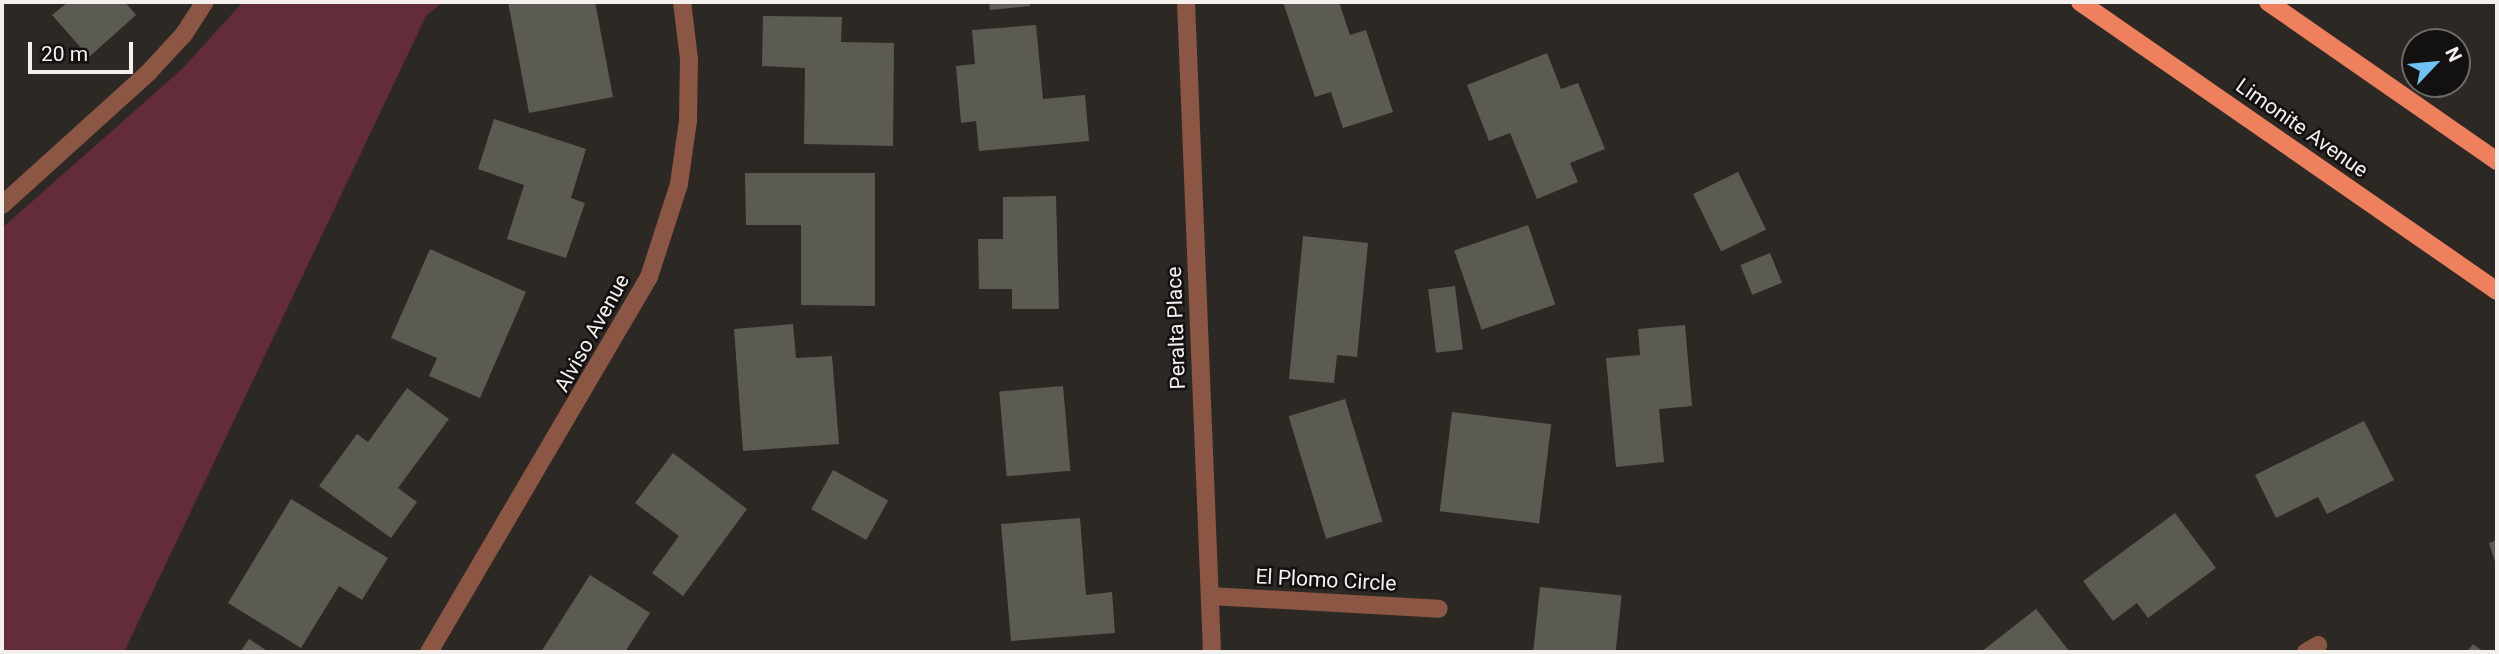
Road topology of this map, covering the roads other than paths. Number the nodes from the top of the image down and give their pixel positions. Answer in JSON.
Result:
{"nodes":[{"id":1,"x":205,"y":2,"type":"edge"},
{"id":2,"x":682,"y":2,"type":"edge"},
{"id":3,"x":1186,"y":2,"type":"edge"},
{"id":4,"x":2080,"y":2,"type":"edge"},
{"id":5,"x":2268,"y":2,"type":"edge"},
{"id":6,"x":2497,"y":162,"type":"edge"},
{"id":7,"x":2,"y":205,"type":"edge"},
{"id":8,"x":2497,"y":291,"type":"edge"},
{"id":9,"x":1210,"y":596,"type":"junction"},
{"id":10,"x":1438,"y":609,"type":"dead end"},
{"id":11,"x":429,"y":652,"type":"edge"},
{"id":12,"x":1212,"y":652,"type":"edge"}],
"edges":[{"from":1,"to":7,"type":"street"},
{"from":2,"to":11,"type":"street","name":"Alviso Avenue"},
{"from":3,"to":9,"type":"street","name":"Peralta Place"},
{"from":4,"to":8,"type":"main road","name":"Limonite Avenue"},
{"from":5,"to":6,"type":"main road"},
{"from":9,"to":10,"type":"street","name":"El Plomo Circle"},
{"from":9,"to":12,"type":"street","name":"Peralta Place"}]}
